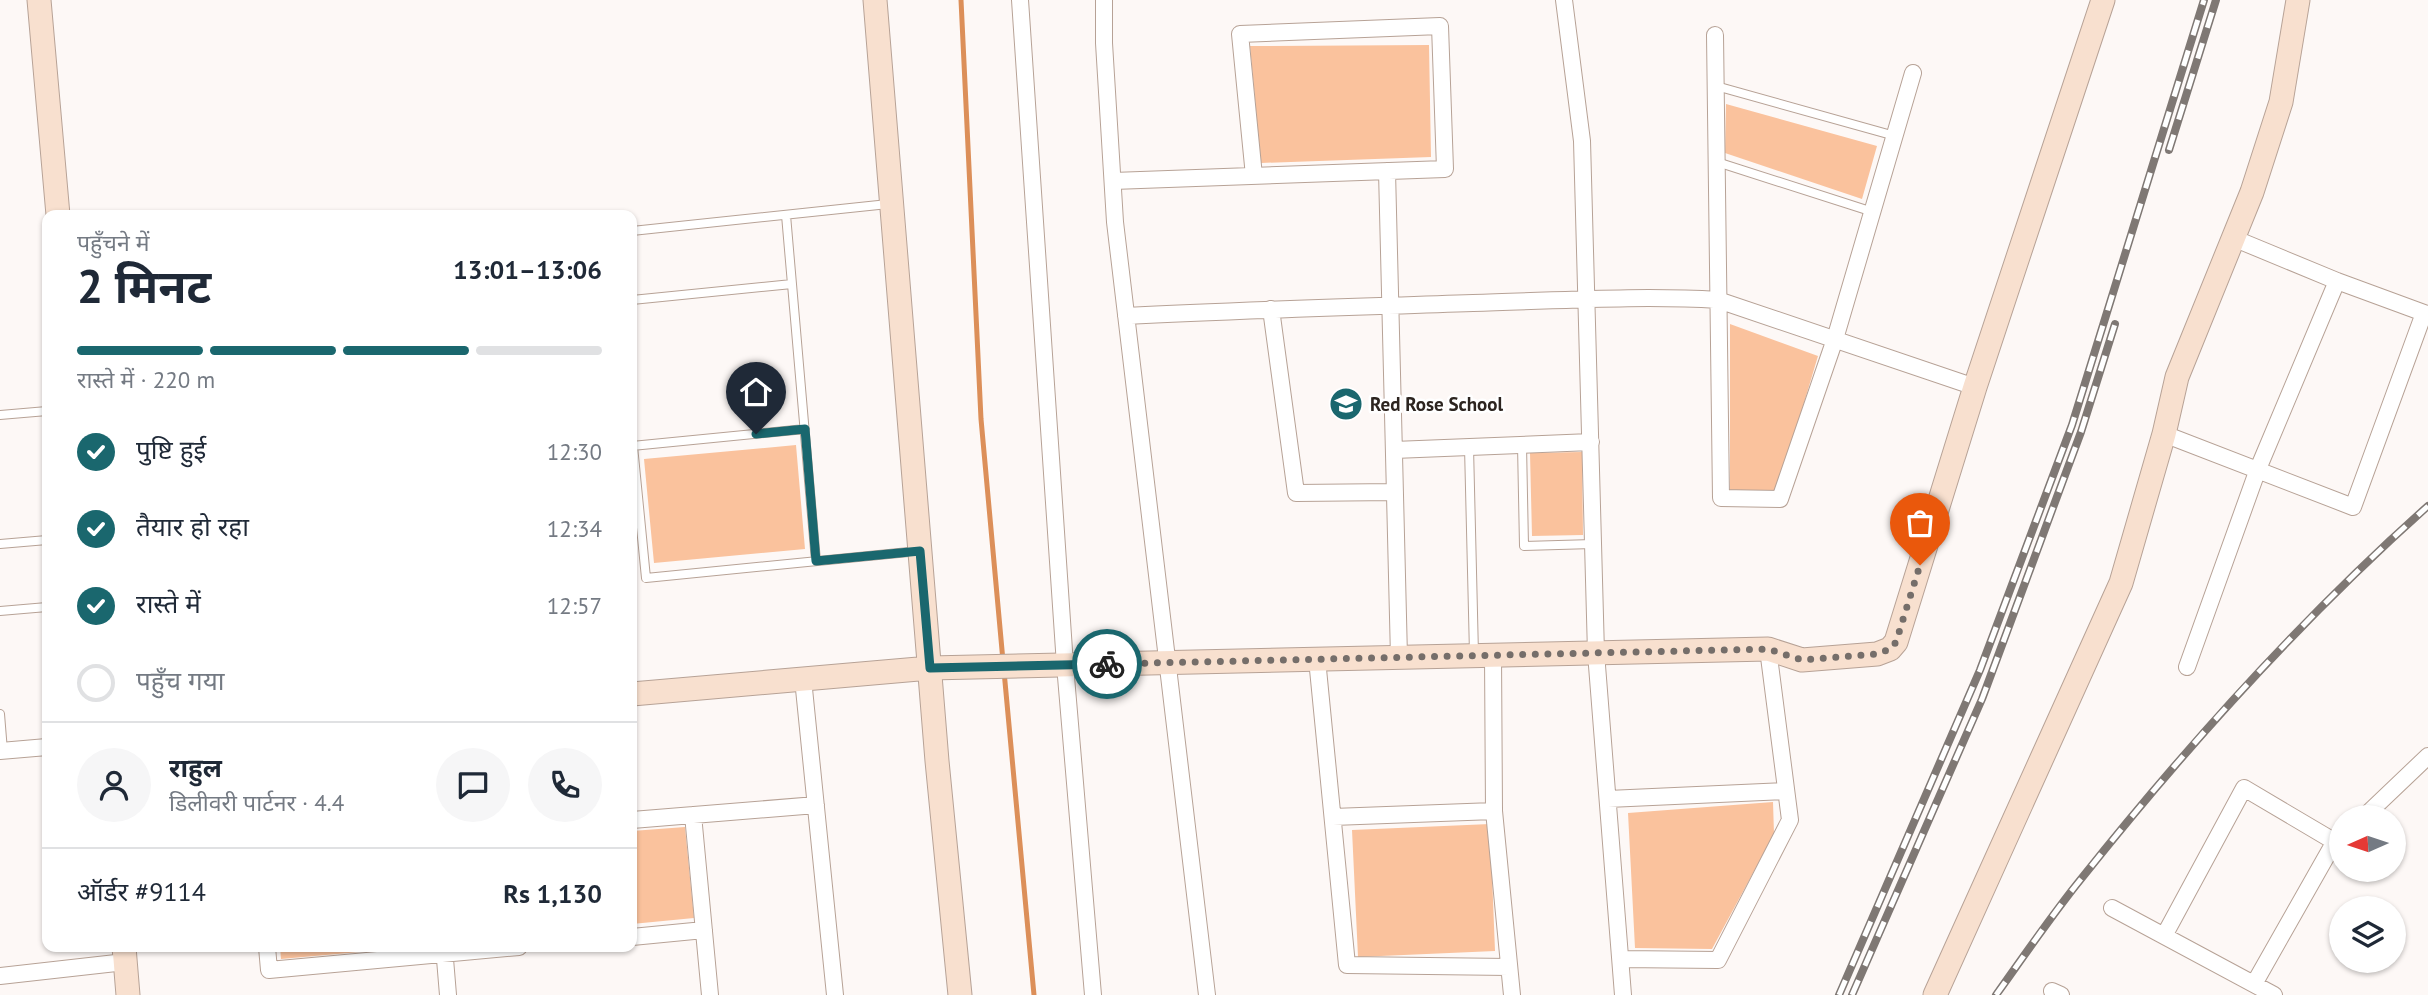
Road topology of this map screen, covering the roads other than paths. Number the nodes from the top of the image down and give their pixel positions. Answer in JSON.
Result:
{"nodes":[{"id":1,"x":39,"y":0,"type":"edge"},
{"id":2,"x":876,"y":0,"type":"edge"},
{"id":3,"x":1020,"y":0,"type":"edge"},
{"id":4,"x":1104,"y":0,"type":"edge"},
{"id":5,"x":1564,"y":0,"type":"edge"},
{"id":6,"x":2103,"y":0,"type":"edge"},
{"id":7,"x":2298,"y":0,"type":"edge"},
{"id":8,"x":1715,"y":35,"type":"dead end"},
{"id":9,"x":1913,"y":73,"type":"dead end"},
{"id":10,"x":1716,"y":86,"type":"junction"},
{"id":11,"x":1895,"y":136,"type":"junction"},
{"id":12,"x":1717,"y":162,"type":"junction"},
{"id":13,"x":1387,"y":171,"type":"junction"},
{"id":14,"x":1254,"y":176,"type":"junction"},
{"id":15,"x":1113,"y":181,"type":"junction"},
{"id":16,"x":891,"y":204,"type":"junction"},
{"id":17,"x":57,"y":210,"type":"edge"},
{"id":18,"x":1873,"y":212,"type":"junction"},
{"id":19,"x":786,"y":215,"type":"junction"},
{"id":20,"x":637,"y":230,"type":"edge"},
{"id":21,"x":2234,"y":238,"type":"junction"},
{"id":22,"x":2337,"y":281,"type":"junction"},
{"id":23,"x":792,"y":284,"type":"junction"},
{"id":24,"x":637,"y":300,"type":"edge"},
{"id":25,"x":1587,"y":300,"type":"junction"},
{"id":26,"x":1718,"y":300,"type":"junction"},
{"id":27,"x":1390,"y":306,"type":"junction"},
{"id":28,"x":1271,"y":309,"type":"junction"},
{"id":29,"x":2426,"y":313,"type":"edge"},
{"id":30,"x":1126,"y":316,"type":"junction"},
{"id":31,"x":1835,"y":339,"type":"junction"},
{"id":32,"x":1975,"y":387,"type":"junction"},
{"id":33,"x":42,"y":411,"type":"edge"},
{"id":34,"x":0,"y":415,"type":"edge"},
{"id":35,"x":805,"y":429,"type":"junction"},
{"id":36,"x":2164,"y":434,"type":"junction"},
{"id":37,"x":1591,"y":442,"type":"junction"},
{"id":38,"x":1522,"y":445,"type":"junction"},
{"id":39,"x":637,"y":446,"type":"edge"},
{"id":40,"x":1469,"y":447,"type":"junction"},
{"id":41,"x":1394,"y":450,"type":"junction"},
{"id":42,"x":2258,"y":469,"type":"junction"},
{"id":43,"x":1395,"y":492,"type":"junction"},
{"id":44,"x":637,"y":493,"type":"edge"},
{"id":45,"x":42,"y":540,"type":"edge"},
{"id":46,"x":0,"y":544,"type":"edge"},
{"id":47,"x":1593,"y":544,"type":"junction"},
{"id":48,"x":920,"y":551,"type":"junction"},
{"id":49,"x":816,"y":561,"type":"junction"},
{"id":50,"x":42,"y":607,"type":"edge"},
{"id":51,"x":0,"y":611,"type":"edge"},
{"id":52,"x":1768,"y":649,"type":"junction"},
{"id":53,"x":1596,"y":653,"type":"junction"},
{"id":54,"x":1483,"y":655,"type":"junction"},
{"id":55,"x":1399,"y":657,"type":"junction"},
{"id":56,"x":1317,"y":659,"type":"junction"},
{"id":57,"x":1168,"y":663,"type":"junction"},
{"id":58,"x":1065,"y":665,"type":"junction"},
{"id":59,"x":2187,"y":667,"type":"dead end"},
{"id":60,"x":930,"y":668,"type":"junction"},
{"id":61,"x":803,"y":679,"type":"junction"},
{"id":62,"x":637,"y":695,"type":"edge"},
{"id":63,"x":0,"y":714,"type":"edge"},
{"id":64,"x":42,"y":747,"type":"edge"},
{"id":65,"x":2,"y":751,"type":"edge"},
{"id":66,"x":2428,"y":756,"type":"edge"},
{"id":67,"x":1786,"y":791,"type":"junction"},
{"id":68,"x":1608,"y":799,"type":"junction"},
{"id":69,"x":816,"y":805,"type":"junction"},
{"id":70,"x":2377,"y":805,"type":"edge"},
{"id":71,"x":1494,"y":811,"type":"junction"},
{"id":72,"x":693,"y":815,"type":"junction"},
{"id":73,"x":1333,"y":817,"type":"junction"},
{"id":74,"x":637,"y":820,"type":"edge"},
{"id":75,"x":2329,"y":835,"type":"edge"},
{"id":76,"x":2329,"y":852,"type":"edge"},
{"id":77,"x":2112,"y":908,"type":"dead end"},
{"id":78,"x":704,"y":930,"type":"junction"},
{"id":79,"x":2164,"y":936,"type":"junction"},
{"id":80,"x":637,"y":937,"type":"edge"},
{"id":81,"x":267,"y":952,"type":"edge"},
{"id":82,"x":428,"y":952,"type":"edge"},
{"id":83,"x":445,"y":952,"type":"edge"},
{"id":84,"x":124,"y":954,"type":"edge"},
{"id":85,"x":1621,"y":959,"type":"junction"},
{"id":86,"x":1509,"y":967,"type":"junction"},
{"id":87,"x":0,"y":976,"type":"edge"},
{"id":88,"x":2254,"y":984,"type":"junction"},
{"id":89,"x":128,"y":995,"type":"edge"},
{"id":90,"x":448,"y":995,"type":"edge"},
{"id":91,"x":710,"y":995,"type":"edge"},
{"id":92,"x":835,"y":995,"type":"edge"},
{"id":93,"x":960,"y":995,"type":"edge"},
{"id":94,"x":1093,"y":995,"type":"edge"},
{"id":95,"x":1207,"y":995,"type":"edge"},
{"id":96,"x":1512,"y":995,"type":"edge"},
{"id":97,"x":1623,"y":995,"type":"edge"},
{"id":98,"x":1935,"y":995,"type":"edge"},
{"id":99,"x":2274,"y":995,"type":"edge"}],
"edges":[{"from":1,"to":17,"type":"street"},
{"from":2,"to":16,"type":"street"},
{"from":3,"to":58,"type":"street"},
{"from":4,"to":15,"type":"street"},
{"from":5,"to":25,"type":"street"},
{"from":6,"to":32,"type":"street"},
{"from":7,"to":21,"type":"street"},
{"from":8,"to":10,"type":"street"},
{"from":9,"to":11,"type":"street"},
{"from":10,"to":11,"type":"lane"},
{"from":10,"to":12,"type":"street"},
{"from":11,"to":18,"type":"street"},
{"from":12,"to":18,"type":"lane"},
{"from":12,"to":26,"type":"street"},
{"from":13,"to":14,"type":"street"},
{"from":13,"to":14,"type":"street"},
{"from":13,"to":27,"type":"street"},
{"from":14,"to":15,"type":"street"},
{"from":15,"to":30,"type":"street"},
{"from":16,"to":19,"type":"lane"},
{"from":16,"to":48,"type":"street"},
{"from":18,"to":31,"type":"street"},
{"from":19,"to":20,"type":"lane"},
{"from":19,"to":23,"type":"lane"},
{"from":21,"to":22,"type":"street"},
{"from":21,"to":36,"type":"street"},
{"from":22,"to":29,"type":"street"},
{"from":22,"to":42,"type":"street"},
{"from":23,"to":24,"type":"lane"},
{"from":23,"to":35,"type":"lane"},
{"from":25,"to":26,"type":"street"},
{"from":25,"to":27,"type":"street"},
{"from":25,"to":37,"type":"street"},
{"from":26,"to":31,"type":"street"},
{"from":26,"to":31,"type":"street"},
{"from":27,"to":28,"type":"street"},
{"from":27,"to":41,"type":"street"},
{"from":28,"to":30,"type":"street"},
{"from":28,"to":43,"type":"street"},
{"from":29,"to":42,"type":"street"},
{"from":30,"to":57,"type":"street"},
{"from":31,"to":32,"type":"street"},
{"from":32,"to":52,"type":"street"},
{"from":33,"to":34,"type":"lane"},
{"from":35,"to":39,"type":"lane"},
{"from":35,"to":49,"type":"lane"},
{"from":36,"to":42,"type":"street"},
{"from":36,"to":98,"type":"street"},
{"from":37,"to":38,"type":"street"},
{"from":37,"to":47,"type":"street"},
{"from":38,"to":40,"type":"street"},
{"from":38,"to":47,"type":"lane"},
{"from":40,"to":41,"type":"street"},
{"from":40,"to":54,"type":"lane"},
{"from":41,"to":43,"type":"street"},
{"from":42,"to":59,"type":"street"},
{"from":43,"to":55,"type":"street"},
{"from":44,"to":49,"type":"lane"},
{"from":45,"to":46,"type":"lane"},
{"from":47,"to":53,"type":"street"},
{"from":48,"to":49,"type":"lane"},
{"from":48,"to":60,"type":"street"},
{"from":50,"to":51,"type":"lane"},
{"from":52,"to":53,"type":"street"},
{"from":52,"to":67,"type":"street"},
{"from":53,"to":54,"type":"street"},
{"from":53,"to":68,"type":"street"},
{"from":54,"to":55,"type":"street"},
{"from":54,"to":71,"type":"street"},
{"from":55,"to":56,"type":"street"},
{"from":56,"to":57,"type":"street"},
{"from":56,"to":73,"type":"street"},
{"from":57,"to":58,"type":"street"},
{"from":57,"to":95,"type":"street"},
{"from":58,"to":60,"type":"street"},
{"from":58,"to":94,"type":"street"},
{"from":60,"to":61,"type":"street"},
{"from":60,"to":93,"type":"street"},
{"from":61,"to":62,"type":"street"},
{"from":61,"to":69,"type":"street"},
{"from":63,"to":65,"type":"lane"},
{"from":64,"to":65,"type":"street"},
{"from":66,"to":70,"type":"street"},
{"from":67,"to":68,"type":"street"},
{"from":67,"to":85,"type":"street"},
{"from":68,"to":85,"type":"street"},
{"from":69,"to":72,"type":"street"},
{"from":69,"to":92,"type":"street"},
{"from":71,"to":73,"type":"street"},
{"from":71,"to":86,"type":"street"},
{"from":72,"to":74,"type":"street"},
{"from":72,"to":78,"type":"street"},
{"from":73,"to":86,"type":"street"},
{"from":75,"to":79,"type":"street"},
{"from":76,"to":88,"type":"street"},
{"from":77,"to":79,"type":"street"},
{"from":78,"to":80,"type":"street"},
{"from":78,"to":91,"type":"street"},
{"from":79,"to":88,"type":"street"},
{"from":81,"to":82,"type":"street"},
{"from":83,"to":90,"type":"street"},
{"from":84,"to":87,"type":"street"},
{"from":84,"to":89,"type":"street"},
{"from":85,"to":97,"type":"street"},
{"from":86,"to":96,"type":"street"},
{"from":88,"to":99,"type":"street"}]}
